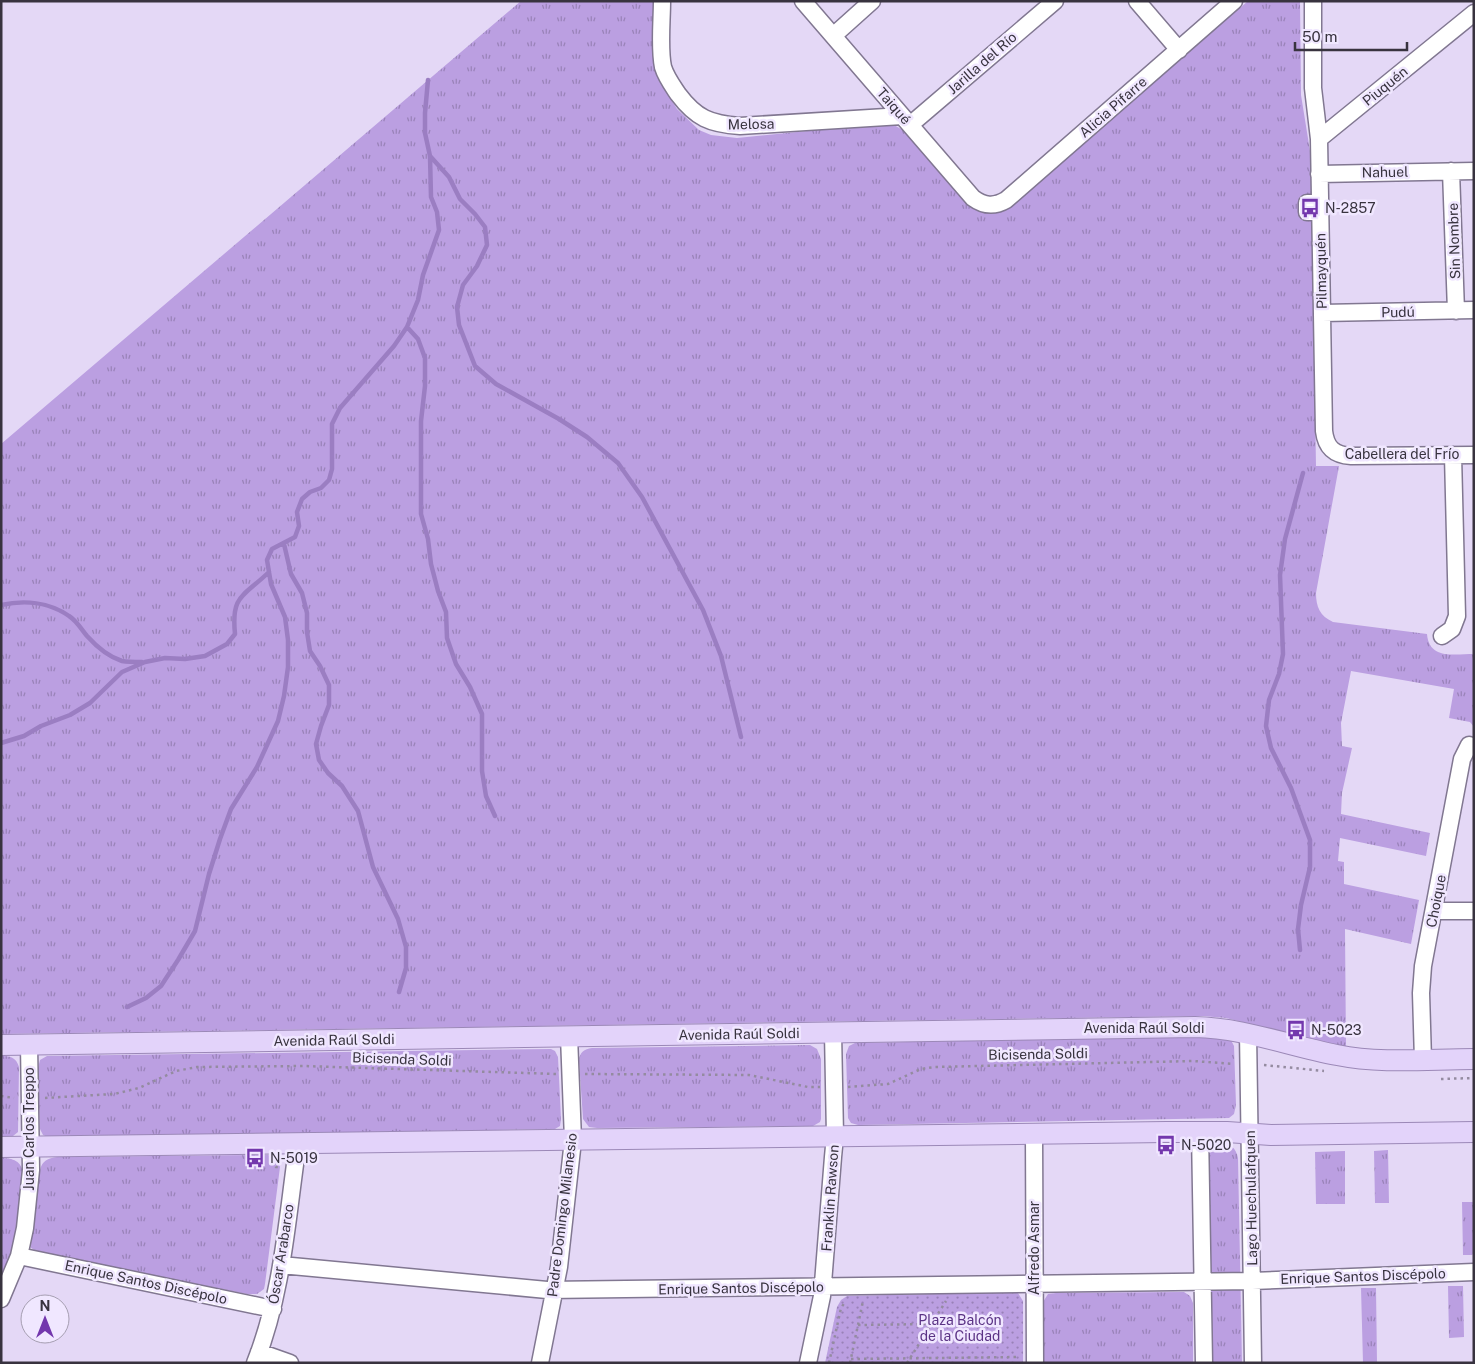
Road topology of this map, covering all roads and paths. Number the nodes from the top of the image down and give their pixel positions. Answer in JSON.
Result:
{"nodes":[{"id":1,"x":662,"y":1,"type":"edge"},
{"id":2,"x":803,"y":1,"type":"edge"},
{"id":3,"x":872,"y":1,"type":"edge"},
{"id":4,"x":1055,"y":1,"type":"edge"},
{"id":5,"x":1137,"y":1,"type":"edge"},
{"id":6,"x":1234,"y":1,"type":"edge"},
{"id":7,"x":1313,"y":1,"type":"edge"},
{"id":8,"x":1474,"y":14,"type":"edge"},
{"id":9,"x":833,"y":36,"type":"junction"},
{"id":10,"x":1179,"y":50,"type":"junction"},
{"id":11,"x":906,"y":120,"type":"junction"},
{"id":12,"x":1319,"y":139,"type":"junction"},
{"id":13,"x":1451,"y":171,"type":"junction"},
{"id":14,"x":1474,"y":171,"type":"edge"},
{"id":15,"x":1319,"y":174,"type":"junction"},
{"id":16,"x":989,"y":205,"type":"joint"},
{"id":17,"x":1474,"y":310,"type":"edge"},
{"id":18,"x":1456,"y":311,"type":"junction"},
{"id":19,"x":1322,"y":314,"type":"junction"},
{"id":20,"x":1330,"y":450,"type":"joint"},
{"id":21,"x":1474,"y":454,"type":"edge"},
{"id":22,"x":1454,"y":455,"type":"junction"},
{"id":23,"x":1442,"y":636,"type":"dead end"},
{"id":24,"x":1469,"y":745,"type":"dead end"},
{"id":25,"x":1467,"y":765,"type":"edge"},
{"id":26,"x":1434,"y":911,"type":"junction"},
{"id":27,"x":1474,"y":911,"type":"edge"},
{"id":28,"x":833,"y":1032,"type":"junction"},
{"id":29,"x":1248,"y":1033,"type":"junction"},
{"id":30,"x":569,"y":1036,"type":"junction"},
{"id":31,"x":29,"y":1044,"type":"junction"},
{"id":32,"x":1,"y":1045,"type":"edge"},
{"id":33,"x":1474,"y":1059,"type":"edge"},
{"id":34,"x":1423,"y":1060,"type":"junction"},
{"id":35,"x":1234,"y":1064,"type":"dead end"},
{"id":36,"x":559,"y":1074,"type":"dead end"},
{"id":37,"x":580,"y":1074,"type":"dead end"},
{"id":38,"x":821,"y":1087,"type":"dead end"},
{"id":39,"x":846,"y":1087,"type":"dead end"},
{"id":40,"x":1,"y":1096,"type":"edge"},
{"id":41,"x":19,"y":1098,"type":"dead end"},
{"id":42,"x":39,"y":1098,"type":"dead end"},
{"id":43,"x":1200,"y":1132,"type":"junction"},
{"id":44,"x":1474,"y":1132,"type":"edge"},
{"id":45,"x":1250,"y":1133,"type":"junction"},
{"id":46,"x":1034,"y":1134,"type":"junction"},
{"id":47,"x":835,"y":1136,"type":"junction"},
{"id":48,"x":573,"y":1140,"type":"junction"},
{"id":49,"x":298,"y":1143,"type":"junction"},
{"id":50,"x":1,"y":1147,"type":"edge"},
{"id":51,"x":31,"y":1147,"type":"junction"},
{"id":52,"x":272,"y":1156,"type":"dead end"},
{"id":53,"x":280,"y":1167,"type":"dead end"},
{"id":54,"x":19,"y":1256,"type":"junction"},
{"id":55,"x":281,"y":1265,"type":"junction"},
{"id":56,"x":1474,"y":1272,"type":"edge"},
{"id":57,"x":1252,"y":1281,"type":"junction"},
{"id":58,"x":1202,"y":1282,"type":"junction"},
{"id":59,"x":1034,"y":1284,"type":"junction"},
{"id":60,"x":823,"y":1287,"type":"junction"},
{"id":61,"x":555,"y":1290,"type":"junction"},
{"id":62,"x":939,"y":1297,"type":"dead end"},
{"id":63,"x":1,"y":1299,"type":"edge"},
{"id":64,"x":849,"y":1299,"type":"dead end"},
{"id":65,"x":857,"y":1299,"type":"dead end"},
{"id":66,"x":273,"y":1309,"type":"junction"},
{"id":67,"x":932,"y":1324,"type":"junction"},
{"id":68,"x":858,"y":1326,"type":"junction"},
{"id":69,"x":1019,"y":1349,"type":"dead end"},
{"id":70,"x":1019,"y":1357,"type":"junction"},
{"id":71,"x":257,"y":1358,"type":"edge"},
{"id":72,"x":910,"y":1358,"type":"junction"},
{"id":73,"x":850,"y":1361,"type":"edge"},
{"id":74,"x":290,"y":1363,"type":"edge"},
{"id":75,"x":540,"y":1363,"type":"edge"},
{"id":76,"x":808,"y":1363,"type":"edge"},
{"id":77,"x":829,"y":1363,"type":"edge"},
{"id":78,"x":907,"y":1363,"type":"edge"},
{"id":79,"x":1019,"y":1363,"type":"edge"},
{"id":80,"x":1035,"y":1363,"type":"edge"},
{"id":81,"x":1204,"y":1363,"type":"edge"},
{"id":82,"x":1254,"y":1363,"type":"edge"}],
"edges":[{"from":1,"to":11,"type":"street","name":"Melosa"},
{"from":2,"to":9,"type":"street","name":"Taiqué"},
{"from":3,"to":9,"type":"street"},
{"from":4,"to":11,"type":"street","name":"Jarilla del Río"},
{"from":5,"to":10,"type":"street"},
{"from":6,"to":10,"type":"street","name":"Alicia Pifarre"},
{"from":7,"to":12,"type":"street","name":"Pilmayquén"},
{"from":8,"to":12,"type":"street","name":"Piuquén"},
{"from":9,"to":11,"type":"street","name":"Taiqué"},
{"from":10,"to":16,"type":"street","name":"Alicia Pifarre"},
{"from":11,"to":16,"type":"street","name":"Taiqué"},
{"from":12,"to":15,"type":"street","name":"Pilmayquén"},
{"from":13,"to":14,"type":"street","name":"Nahuel"},
{"from":13,"to":15,"type":"street","name":"Nahuel"},
{"from":13,"to":18,"type":"street","name":"Sin Nombre"},
{"from":15,"to":19,"type":"street","name":"Pilmayquén"},
{"from":17,"to":18,"type":"street","name":"Pudú"},
{"from":18,"to":19,"type":"street","name":"Pudú"},
{"from":19,"to":20,"type":"street","name":"Pilmayquén"},
{"from":20,"to":22,"type":"street","name":"Cabellera del Frío"},
{"from":21,"to":22,"type":"street","name":"Cabellera del Frío"},
{"from":22,"to":23,"type":"street"},
{"from":24,"to":25,"type":"street","name":"Choique"},
{"from":25,"to":26,"type":"street","name":"Choique"},
{"from":26,"to":27,"type":"street"},
{"from":26,"to":34,"type":"street","name":"Choique"},
{"from":28,"to":29,"type":"main road","name":"Avenida Raúl Soldi"},
{"from":28,"to":30,"type":"main road","name":"Avenida Raúl Soldi"},
{"from":28,"to":47,"type":"street","name":"Franklin Rawson"},
{"from":29,"to":34,"type":"main road","name":"Avenida Raúl Soldi"},
{"from":29,"to":45,"type":"street","name":"Lago Huechulafquen"},
{"from":30,"to":31,"type":"main road","name":"Avenida Raúl Soldi"},
{"from":30,"to":48,"type":"street","name":"Padre Domingo Milanesio"},
{"from":31,"to":32,"type":"main road","name":"Avenida Raúl Soldi"},
{"from":31,"to":51,"type":"street","name":"Juan Carlos Treppo"},
{"from":33,"to":34,"type":"main road","name":"Avenida Raúl Soldi"},
{"from":35,"to":39,"type":"path","name":"Bicisenda Soldi"},
{"from":36,"to":42,"type":"path","name":"Bicisenda Soldi"},
{"from":37,"to":38,"type":"path"},
{"from":40,"to":41,"type":"path"},
{"from":43,"to":45,"type":"main road"},
{"from":43,"to":46,"type":"main road"},
{"from":43,"to":58,"type":"street"},
{"from":44,"to":45,"type":"main road"},
{"from":45,"to":57,"type":"street","name":"Lago Huechulafquen"},
{"from":46,"to":47,"type":"main road"},
{"from":46,"to":59,"type":"street","name":"Alfredo Asmar"},
{"from":47,"to":48,"type":"main road"},
{"from":47,"to":60,"type":"street","name":"Franklin Rawson"},
{"from":48,"to":49,"type":"main road"},
{"from":48,"to":61,"type":"street","name":"Padre Domingo Milanesio"},
{"from":49,"to":51,"type":"main road"},
{"from":49,"to":55,"type":"street","name":"Óscar Arabarco"},
{"from":50,"to":51,"type":"main road"},
{"from":51,"to":54,"type":"street","name":"Juan Carlos Treppo"},
{"from":52,"to":53,"type":"path"},
{"from":54,"to":63,"type":"street","name":"Juan Carlos Treppo"},
{"from":54,"to":66,"type":"street","name":"Enrique Santos Discépolo"},
{"from":55,"to":61,"type":"street","name":"Enrique Santos Discépolo"},
{"from":55,"to":66,"type":"street","name":"Óscar Arabarco"},
{"from":56,"to":57,"type":"street","name":"Enrique Santos Discépolo"},
{"from":57,"to":58,"type":"street","name":"Enrique Santos Discépolo"},
{"from":57,"to":82,"type":"street","name":"Lago Huechulafquen"},
{"from":58,"to":59,"type":"street","name":"Enrique Santos Discépolo"},
{"from":58,"to":81,"type":"street"},
{"from":59,"to":60,"type":"street","name":"Enrique Santos Discépolo"},
{"from":59,"to":80,"type":"street","name":"Alfredo Asmar"},
{"from":60,"to":61,"type":"street","name":"Enrique Santos Discépolo"},
{"from":60,"to":76,"type":"street","name":"Franklin Rawson"},
{"from":61,"to":75,"type":"street","name":"Padre Domingo Milanesio"},
{"from":62,"to":67,"type":"path"},
{"from":64,"to":77,"type":"path"},
{"from":65,"to":68,"type":"path"},
{"from":66,"to":71,"type":"street","name":"Óscar Arabarco"},
{"from":67,"to":68,"type":"path"},
{"from":67,"to":72,"type":"path"},
{"from":68,"to":73,"type":"path"},
{"from":69,"to":70,"type":"path"},
{"from":70,"to":72,"type":"path"},
{"from":70,"to":79,"type":"path"},
{"from":71,"to":74,"type":"street"},
{"from":72,"to":73,"type":"path"},
{"from":72,"to":78,"type":"path"}]}
